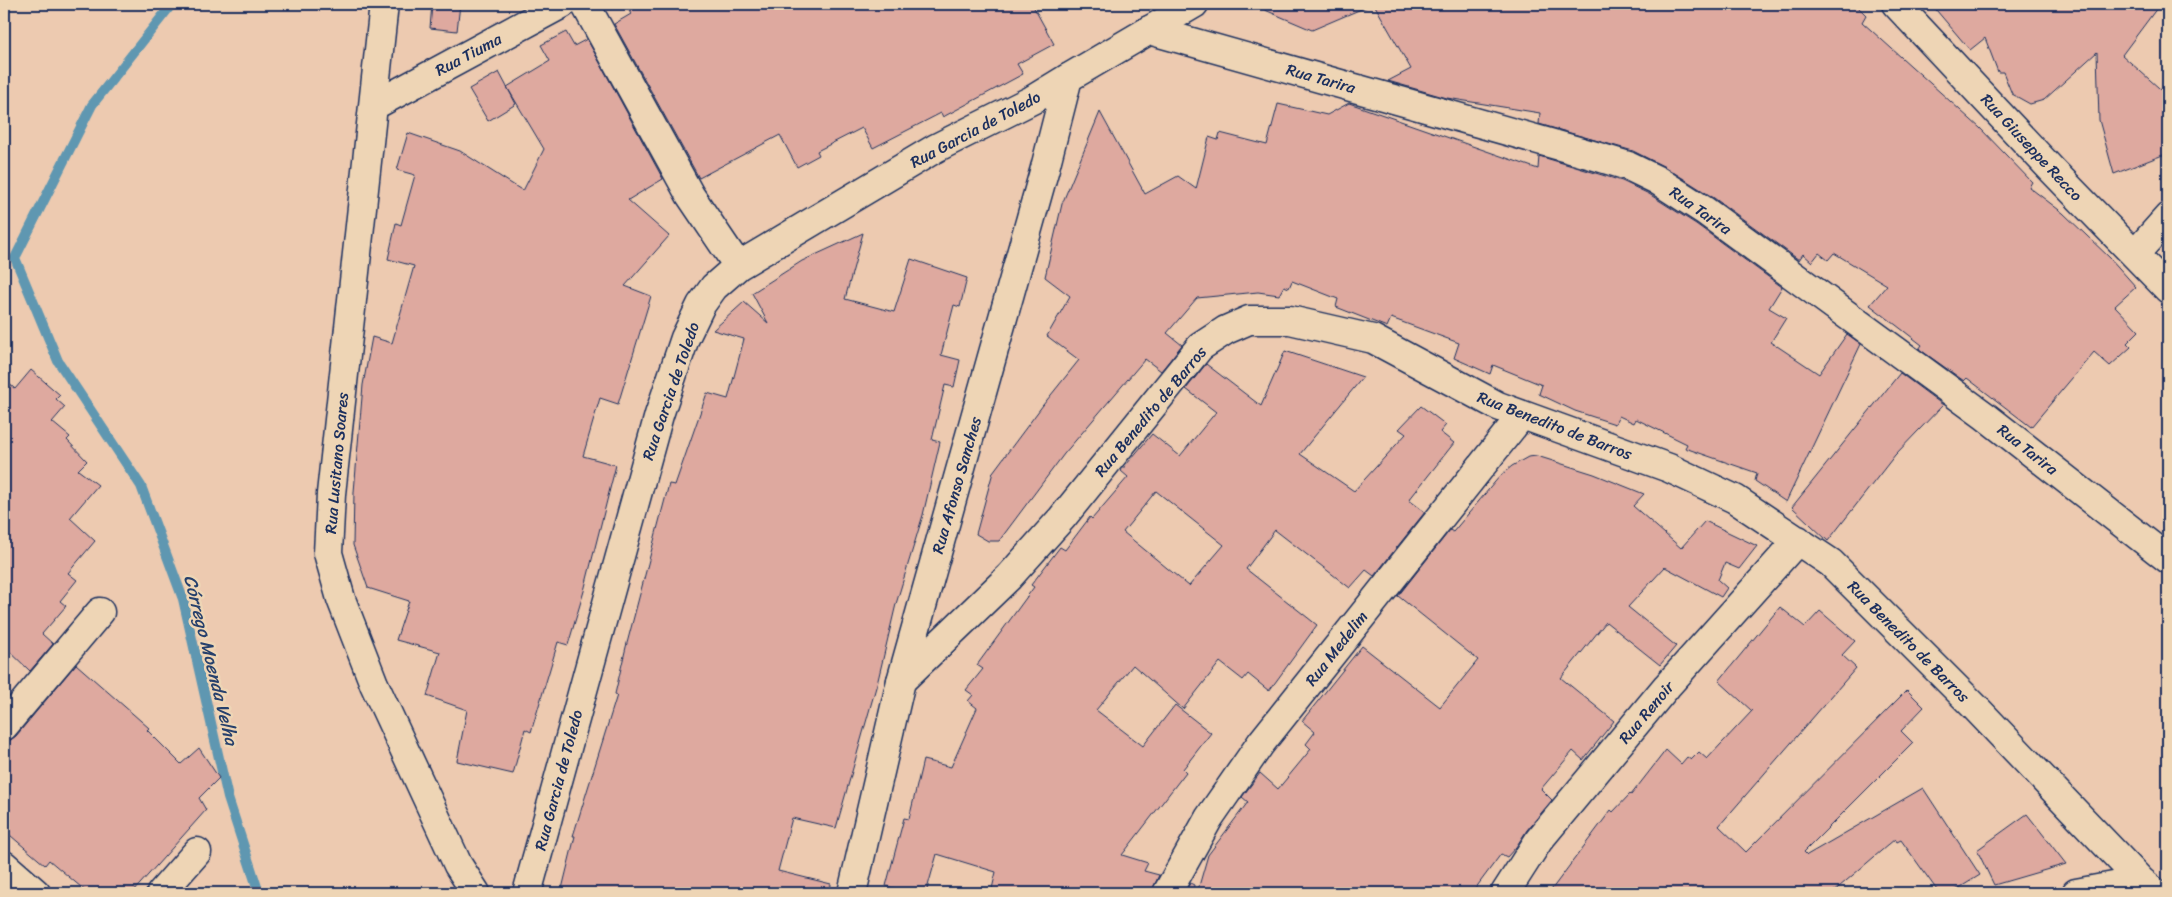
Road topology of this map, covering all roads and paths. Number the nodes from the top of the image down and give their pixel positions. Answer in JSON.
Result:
{"nodes":[{"id":1,"x":384,"y":4,"type":"edge"},
{"id":2,"x":562,"y":4,"type":"edge"},
{"id":3,"x":585,"y":4,"type":"edge"},
{"id":4,"x":1194,"y":4,"type":"edge"},
{"id":5,"x":1896,"y":4,"type":"edge"},
{"id":6,"x":1149,"y":30,"type":"junction"},
{"id":7,"x":1068,"y":78,"type":"junction"},
{"id":8,"x":375,"y":105,"type":"junction"},
{"id":9,"x":2168,"y":217,"type":"edge"},
{"id":10,"x":2135,"y":254,"type":"junction"},
{"id":11,"x":738,"y":266,"type":"junction"},
{"id":12,"x":2168,"y":289,"type":"edge"},
{"id":13,"x":1522,"y":415,"type":"junction"},
{"id":14,"x":1798,"y":540,"type":"junction"},
{"id":15,"x":2168,"y":559,"type":"edge"},
{"id":16,"x":100,"y":612,"type":"dead end"},
{"id":17,"x":901,"y":681,"type":"junction"},
{"id":18,"x":4,"y":726,"type":"edge"},
{"id":19,"x":197,"y":852,"type":"dead end"},
{"id":20,"x":4,"y":865,"type":"edge"},
{"id":21,"x":2148,"y":887,"type":"edge"},
{"id":22,"x":36,"y":893,"type":"edge"},
{"id":23,"x":161,"y":893,"type":"edge"},
{"id":24,"x":476,"y":893,"type":"edge"},
{"id":25,"x":527,"y":893,"type":"edge"},
{"id":26,"x":852,"y":893,"type":"edge"},
{"id":27,"x":1167,"y":893,"type":"edge"},
{"id":28,"x":1505,"y":893,"type":"edge"},
{"id":29,"x":2076,"y":893,"type":"edge"}],
"edges":[{"from":1,"to":8,"type":"street","name":"Rua Lusitano Soares"},
{"from":2,"to":8,"type":"street","name":"Rua Tiuma"},
{"from":3,"to":11,"type":"street"},
{"from":4,"to":6,"type":"street","name":"Rua Garcia de Toledo"},
{"from":5,"to":10,"type":"street","name":"Rua Giuseppe Recco"},
{"from":6,"to":7,"type":"street","name":"Rua Garcia de Toledo"},
{"from":6,"to":15,"type":"street","name":"Rua Tarira"},
{"from":7,"to":11,"type":"street","name":"Rua Garcia de Toledo"},
{"from":7,"to":17,"type":"street","name":"Rua Afonso Sanches"},
{"from":8,"to":24,"type":"street","name":"Rua Lusitano Soares"},
{"from":9,"to":10,"type":"street"},
{"from":10,"to":12,"type":"street","name":"Rua Giuseppe Recco"},
{"from":11,"to":25,"type":"street","name":"Rua Garcia de Toledo"},
{"from":13,"to":14,"type":"street","name":"Rua Benedito de Barros"},
{"from":13,"to":17,"type":"street","name":"Rua Benedito de Barros"},
{"from":13,"to":27,"type":"street","name":"Rua Medelim"},
{"from":14,"to":21,"type":"street","name":"Rua Benedito de Barros"},
{"from":14,"to":28,"type":"street","name":"Rua Renoir"},
{"from":16,"to":18,"type":"street"},
{"from":17,"to":26,"type":"street","name":"Rua Afonso Sanches"},
{"from":19,"to":23,"type":"street"},
{"from":20,"to":22,"type":"street"},
{"from":21,"to":29,"type":"street"}]}
